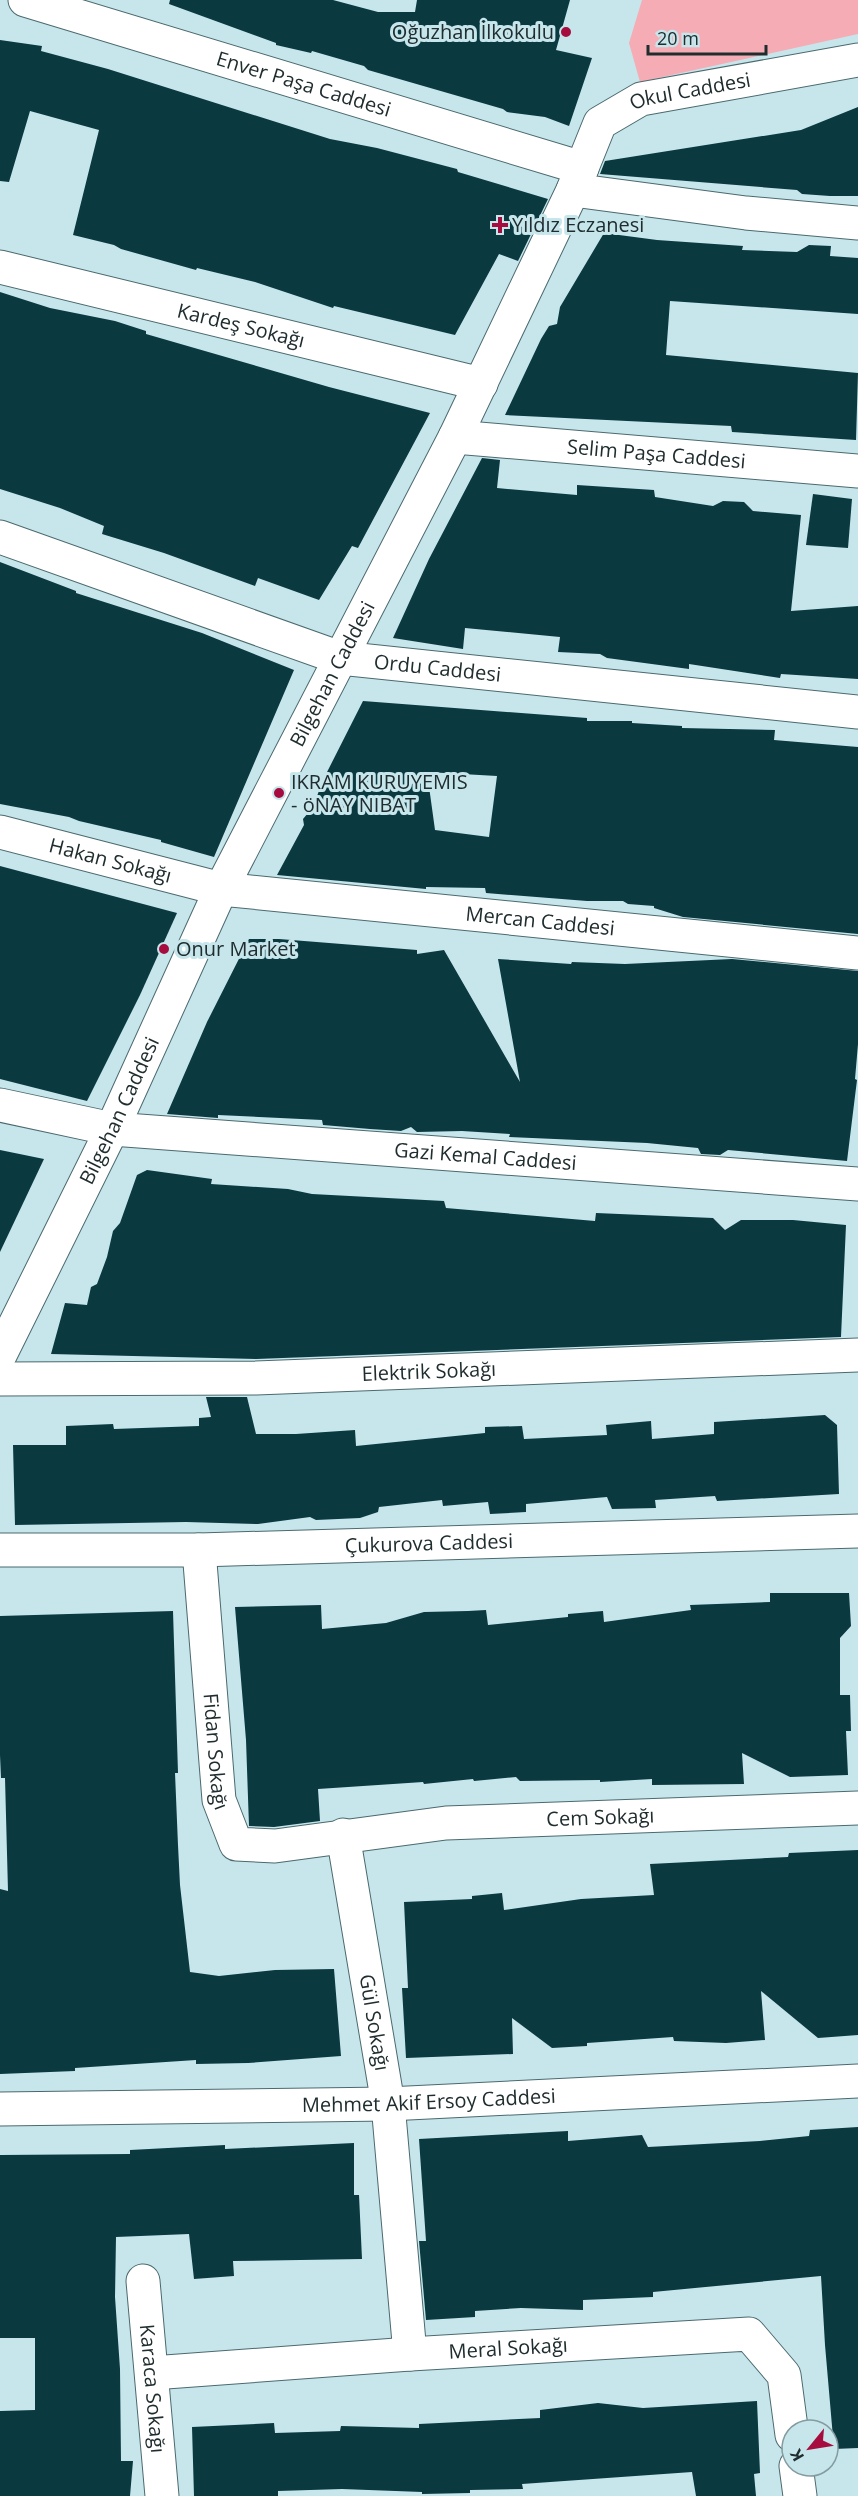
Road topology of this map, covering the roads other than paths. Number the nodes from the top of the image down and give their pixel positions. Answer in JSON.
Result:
{"nodes":[{"id":1,"x":25,"y":0,"type":"edge"},
{"id":2,"x":858,"y":60,"type":"edge"},
{"id":3,"x":578,"y":179,"type":"junction"},
{"id":4,"x":858,"y":223,"type":"edge"},
{"id":5,"x":0,"y":267,"type":"edge"},
{"id":6,"x":481,"y":384,"type":"junction"},
{"id":7,"x":455,"y":437,"type":"junction"},
{"id":8,"x":858,"y":471,"type":"edge"},
{"id":9,"x":0,"y":537,"type":"edge"},
{"id":10,"x":340,"y":658,"type":"junction"},
{"id":11,"x":858,"y":712,"type":"edge"},
{"id":12,"x":0,"y":832,"type":"edge"},
{"id":13,"x":221,"y":889,"type":"junction"},
{"id":14,"x":858,"y":954,"type":"edge"},
{"id":15,"x":0,"y":1105,"type":"edge"},
{"id":16,"x":112,"y":1129,"type":"junction"},
{"id":17,"x":858,"y":1184,"type":"edge"},
{"id":18,"x":0,"y":1354,"type":"edge"},
{"id":19,"x":858,"y":1355,"type":"edge"},
{"id":20,"x":0,"y":1379,"type":"edge"},
{"id":21,"x":858,"y":1531,"type":"edge"},
{"id":22,"x":0,"y":1550,"type":"edge"},
{"id":23,"x":199,"y":1550,"type":"junction"},
{"id":24,"x":858,"y":1808,"type":"edge"},
{"id":25,"x":343,"y":1835,"type":"junction"},
{"id":26,"x":858,"y":2081,"type":"edge"},
{"id":27,"x":388,"y":2104,"type":"junction"},
{"id":28,"x":0,"y":2109,"type":"edge"},
{"id":29,"x":143,"y":2281,"type":"dead end"},
{"id":30,"x":410,"y":2354,"type":"junction"},
{"id":31,"x":152,"y":2373,"type":"junction"},
{"id":32,"x":790,"y":2418,"type":"edge"},
{"id":33,"x":798,"y":2478,"type":"edge"},
{"id":34,"x":162,"y":2496,"type":"edge"},
{"id":35,"x":800,"y":2496,"type":"edge"}],
"edges":[{"from":1,"to":3,"type":"street","name":"Enver Paşa Caddesi"},
{"from":2,"to":3,"type":"street","name":"Okul Caddesi"},
{"from":3,"to":4,"type":"street","name":"Enver Paşa Caddesi"},
{"from":3,"to":6,"type":"street","name":"Bilgehan Caddesi"},
{"from":5,"to":6,"type":"street","name":"Kardeş Sokağı"},
{"from":6,"to":7,"type":"street","name":"Bilgehan Caddesi"},
{"from":7,"to":8,"type":"street","name":"Selim Paşa Caddesi"},
{"from":7,"to":10,"type":"street","name":"Bilgehan Caddesi"},
{"from":9,"to":10,"type":"street","name":"Ordu Caddesi"},
{"from":10,"to":11,"type":"street","name":"Ordu Caddesi"},
{"from":10,"to":13,"type":"street","name":"Bilgehan Caddesi"},
{"from":12,"to":13,"type":"street","name":"Hakan Sokağı"},
{"from":13,"to":14,"type":"street","name":"Mercan Caddesi"},
{"from":13,"to":16,"type":"street","name":"Bilgehan Caddesi"},
{"from":15,"to":16,"type":"street","name":"Gazi Kemal Caddesi"},
{"from":16,"to":17,"type":"street","name":"Gazi Kemal Caddesi"},
{"from":16,"to":18,"type":"street","name":"Bilgehan Caddesi"},
{"from":19,"to":20,"type":"street","name":"Elektrik Sokağı"},
{"from":21,"to":23,"type":"street","name":"Çukurova Caddesi"},
{"from":22,"to":23,"type":"street","name":"Çukurova Caddesi"},
{"from":23,"to":25,"type":"street","name":"Fidan Sokağı"},
{"from":24,"to":25,"type":"street","name":"Cem Sokağı"},
{"from":25,"to":27,"type":"street","name":"Gül Sokağı"},
{"from":26,"to":27,"type":"street","name":"Mehmet Akif Ersoy Caddesi"},
{"from":27,"to":28,"type":"street","name":"Mehmet Akif Ersoy Caddesi"},
{"from":27,"to":30,"type":"street","name":"Gül Sokağı"},
{"from":29,"to":31,"type":"street","name":"Karaca Sokağı"},
{"from":30,"to":31,"type":"street","name":"Meral Sokağı"},
{"from":30,"to":32,"type":"street","name":"Meral Sokağı"},
{"from":31,"to":34,"type":"street","name":"Karaca Sokağı"},
{"from":33,"to":35,"type":"street"}]}
